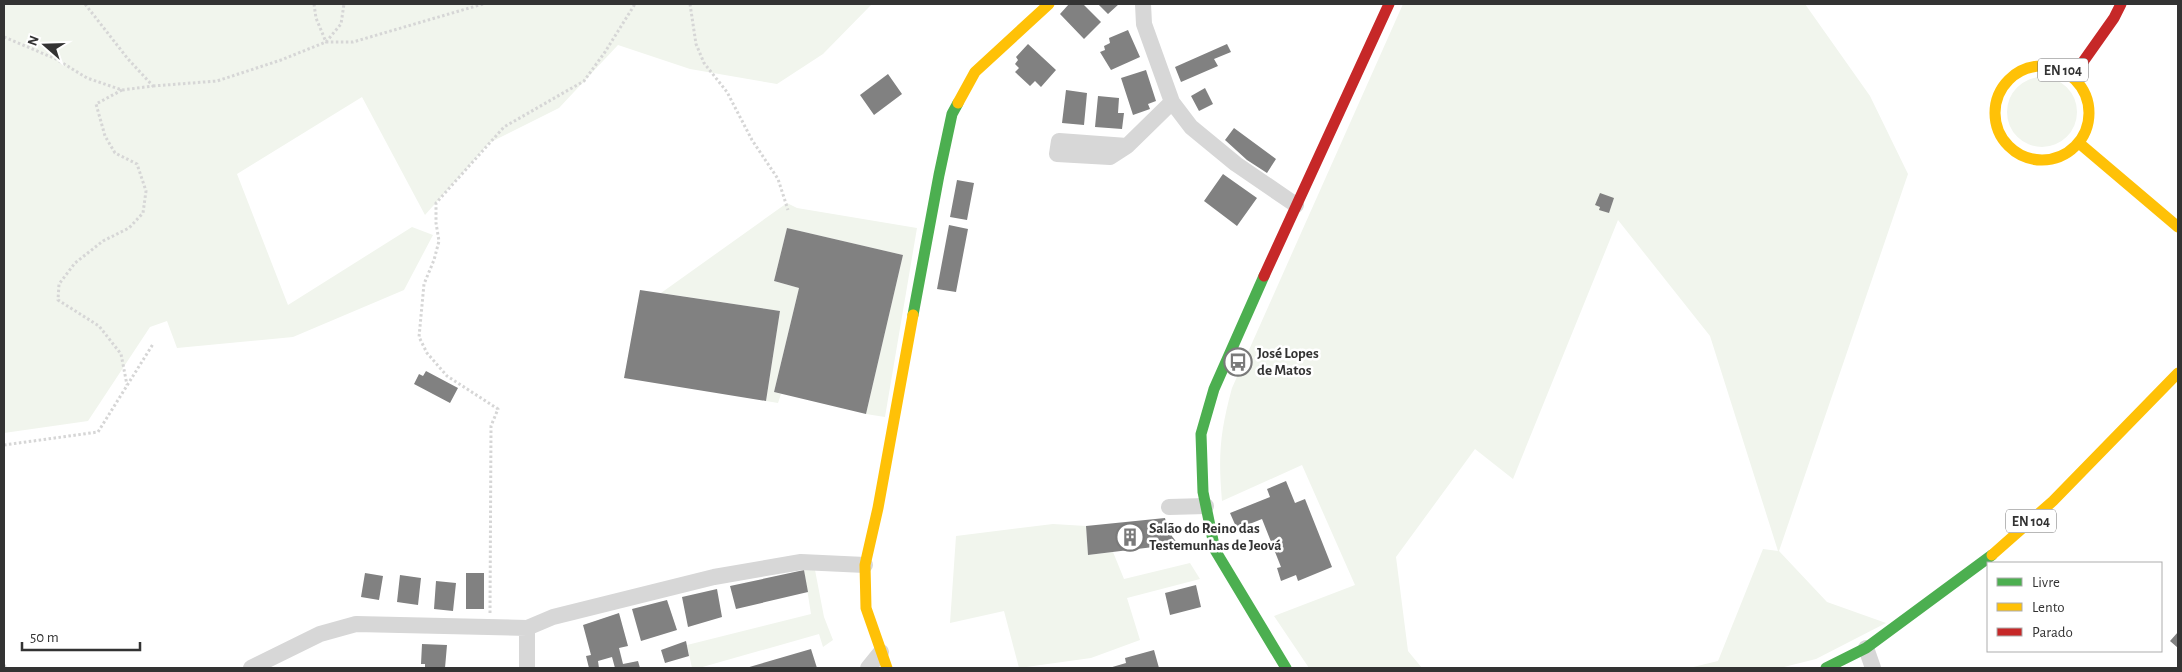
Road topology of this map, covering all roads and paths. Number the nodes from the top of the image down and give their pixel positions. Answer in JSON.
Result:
{"nodes":[{"id":1,"x":85,"y":4,"type":"edge"},
{"id":2,"x":314,"y":4,"type":"edge"},
{"id":3,"x":344,"y":4,"type":"edge"},
{"id":4,"x":483,"y":4,"type":"edge"},
{"id":5,"x":635,"y":4,"type":"edge"},
{"id":6,"x":690,"y":4,"type":"edge"},
{"id":7,"x":1049,"y":4,"type":"edge"},
{"id":8,"x":1143,"y":4,"type":"edge"},
{"id":9,"x":1389,"y":4,"type":"edge"},
{"id":10,"x":2122,"y":4,"type":"edge"},
{"id":11,"x":4,"y":37,"type":"edge"},
{"id":12,"x":326,"y":42,"type":"junction"},
{"id":13,"x":2073,"y":76,"type":"junction"},
{"id":14,"x":153,"y":86,"type":"junction"},
{"id":15,"x":122,"y":90,"type":"junction"},
{"id":16,"x":1172,"y":102,"type":"junction"},
{"id":17,"x":2079,"y":143,"type":"junction"},
{"id":18,"x":1127,"y":146,"type":"dead end"},
{"id":19,"x":1296,"y":205,"type":"junction"},
{"id":20,"x":788,"y":210,"type":"dead end"},
{"id":21,"x":2178,"y":227,"type":"edge"},
{"id":22,"x":153,"y":344,"type":"dead end"},
{"id":23,"x":2178,"y":373,"type":"edge"},
{"id":24,"x":127,"y":385,"type":"junction"},
{"id":25,"x":4,"y":445,"type":"edge"},
{"id":26,"x":1206,"y":506,"type":"junction"},
{"id":27,"x":1169,"y":507,"type":"dead end"},
{"id":28,"x":865,"y":565,"type":"junction"},
{"id":29,"x":490,"y":616,"type":"dead end"},
{"id":30,"x":527,"y":628,"type":"junction"},
{"id":31,"x":1866,"y":648,"type":"junction"},
{"id":32,"x":881,"y":652,"type":"junction"},
{"id":33,"x":251,"y":668,"type":"edge"},
{"id":34,"x":527,"y":668,"type":"edge"},
{"id":35,"x":868,"y":668,"type":"edge"},
{"id":36,"x":887,"y":668,"type":"edge"},
{"id":37,"x":1286,"y":668,"type":"edge"},
{"id":38,"x":1826,"y":668,"type":"edge"},
{"id":39,"x":1873,"y":668,"type":"edge"}],
"edges":[{"from":1,"to":14,"type":"path"},
{"from":2,"to":12,"type":"path"},
{"from":3,"to":12,"type":"path"},
{"from":4,"to":12,"type":"path"},
{"from":5,"to":29,"type":"path"},
{"from":6,"to":20,"type":"path"},
{"from":7,"to":28,"type":"street"},
{"from":8,"to":16,"type":"street"},
{"from":9,"to":19,"type":"street"},
{"from":10,"to":13,"type":"street","number":"EN 104"},
{"from":11,"to":15,"type":"path"},
{"from":12,"to":14,"type":"path"},
{"from":13,"to":17,"type":"street","number":"EN 104"},
{"from":13,"to":17,"type":"street","number":"EN 104"},
{"from":14,"to":15,"type":"path"},
{"from":15,"to":24,"type":"path"},
{"from":16,"to":18,"type":"street"},
{"from":16,"to":19,"type":"street"},
{"from":17,"to":21,"type":"street"},
{"from":19,"to":26,"type":"street"},
{"from":22,"to":24,"type":"path"},
{"from":23,"to":31,"type":"street","number":"EN 104"},
{"from":24,"to":25,"type":"path"},
{"from":26,"to":27,"type":"street"},
{"from":26,"to":37,"type":"street"},
{"from":28,"to":30,"type":"street"},
{"from":28,"to":32,"type":"street"},
{"from":30,"to":33,"type":"street"},
{"from":30,"to":34,"type":"street"},
{"from":31,"to":38,"type":"street","number":"EN 104"},
{"from":31,"to":39,"type":"street"},
{"from":32,"to":35,"type":"street"},
{"from":32,"to":36,"type":"street"}]}
